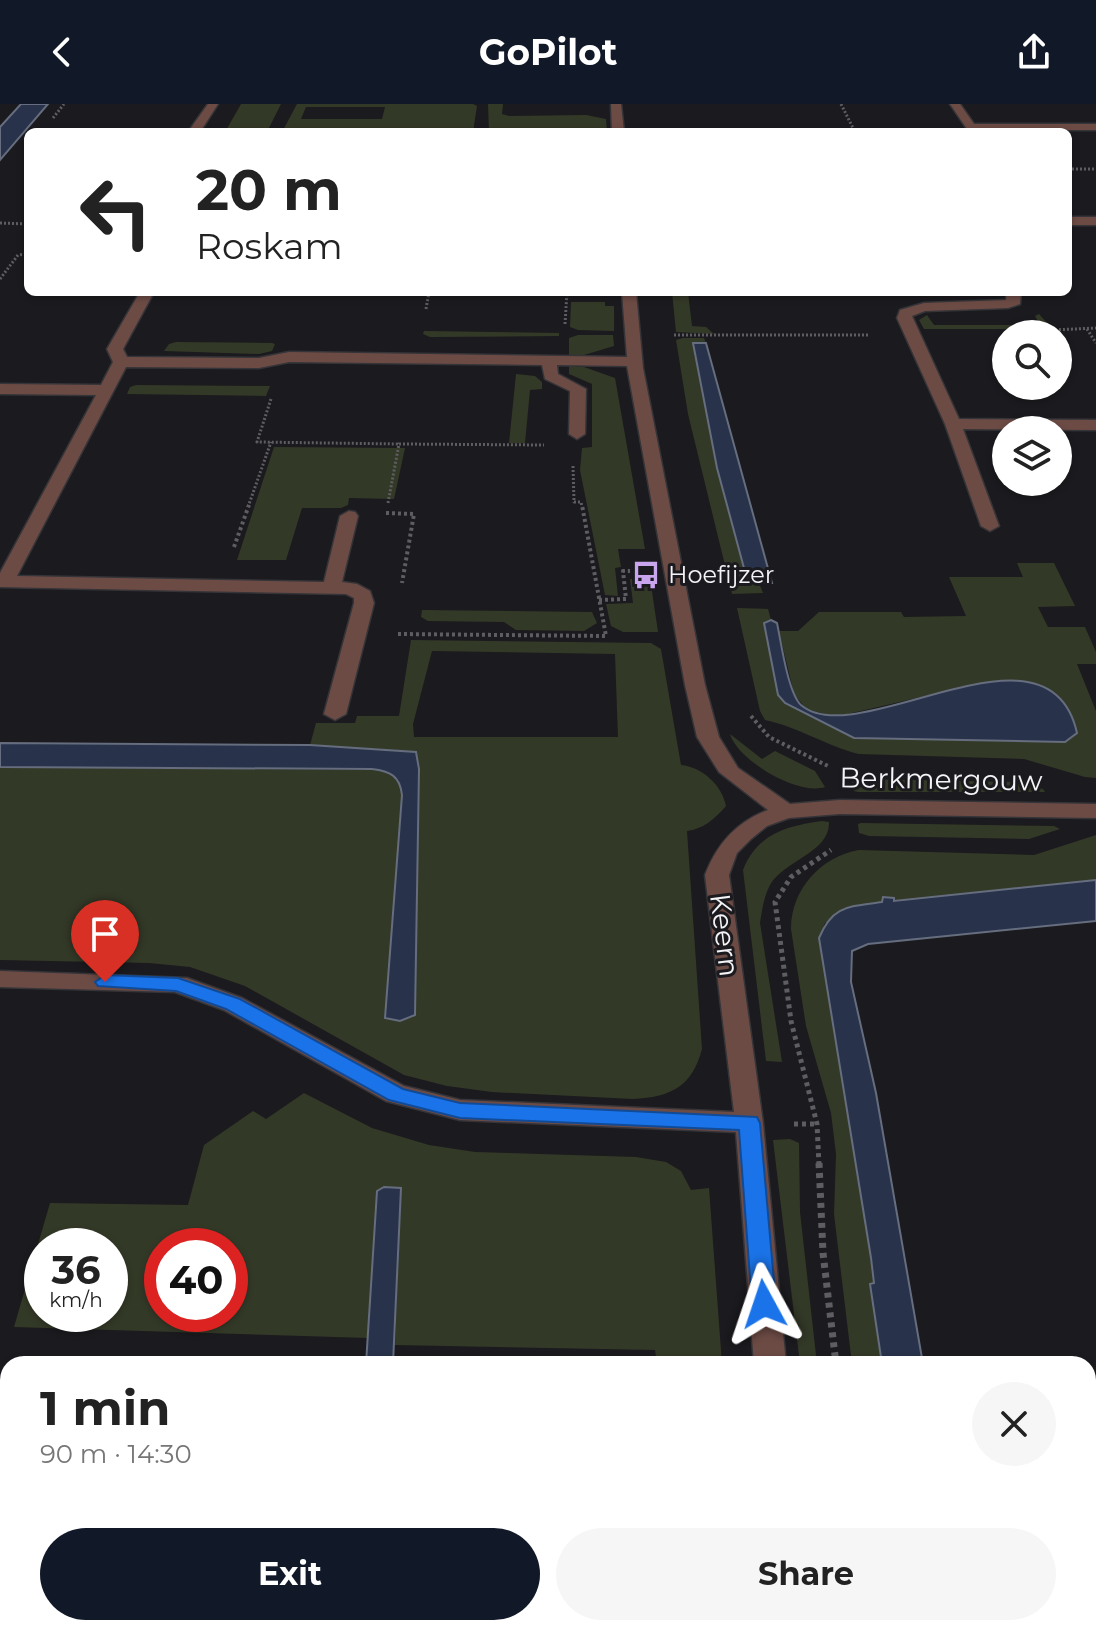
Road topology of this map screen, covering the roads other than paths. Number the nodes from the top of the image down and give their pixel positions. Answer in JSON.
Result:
{"nodes":[{"id":1,"x":213,"y":104,"type":"edge"},
{"id":2,"x":616,"y":104,"type":"edge"},
{"id":3,"x":955,"y":104,"type":"edge"},
{"id":4,"x":1096,"y":127,"type":"edge"},
{"id":5,"x":197,"y":128,"type":"edge"},
{"id":6,"x":618,"y":128,"type":"edge"},
{"id":7,"x":1072,"y":221,"type":"edge"},
{"id":8,"x":1096,"y":221,"type":"edge"},
{"id":9,"x":145,"y":296,"type":"edge"},
{"id":10,"x":629,"y":296,"type":"edge"},
{"id":11,"x":1014,"y":296,"type":"edge"},
{"id":12,"x":549,"y":360,"type":"junction"},
{"id":13,"x":121,"y":362,"type":"junction"},
{"id":14,"x":635,"y":362,"type":"junction"},
{"id":15,"x":0,"y":389,"type":"edge"},
{"id":16,"x":105,"y":390,"type":"junction"},
{"id":17,"x":953,"y":424,"type":"junction"},
{"id":18,"x":1096,"y":425,"type":"edge"},
{"id":19,"x":575,"y":440,"type":"road end"},
{"id":20,"x":349,"y":516,"type":"dead end"},
{"id":21,"x":990,"y":526,"type":"dead end"},
{"id":22,"x":2,"y":581,"type":"edge"},
{"id":23,"x":332,"y":586,"type":"junction"},
{"id":24,"x":335,"y":714,"type":"dead end"},
{"id":25,"x":785,"y":811,"type":"junction"},
{"id":26,"x":1096,"y":811,"type":"edge"},
{"id":27,"x":0,"y":979,"type":"edge"},
{"id":28,"x":749,"y":1123,"type":"junction"},
{"id":29,"x":769,"y":1356,"type":"edge"}],
"edges":[{"from":1,"to":5,"type":"street"},
{"from":2,"to":6,"type":"street"},
{"from":3,"to":4,"type":"street"},
{"from":7,"to":8,"type":"street"},
{"from":9,"to":13,"type":"street"},
{"from":10,"to":14,"type":"street"},
{"from":11,"to":17,"type":"street"},
{"from":12,"to":13,"type":"street"},
{"from":12,"to":14,"type":"street"},
{"from":12,"to":19,"type":"street"},
{"from":13,"to":16,"type":"street"},
{"from":14,"to":25,"type":"street"},
{"from":15,"to":16,"type":"street"},
{"from":16,"to":22,"type":"street"},
{"from":17,"to":18,"type":"street"},
{"from":17,"to":21,"type":"street"},
{"from":20,"to":23,"type":"street"},
{"from":22,"to":23,"type":"street"},
{"from":23,"to":24,"type":"street"},
{"from":25,"to":26,"type":"street","name":"Berkmergouw"},
{"from":25,"to":28,"type":"street","name":"Keern"},
{"from":27,"to":28,"type":"street"},
{"from":28,"to":29,"type":"street","name":"Keern"}]}
